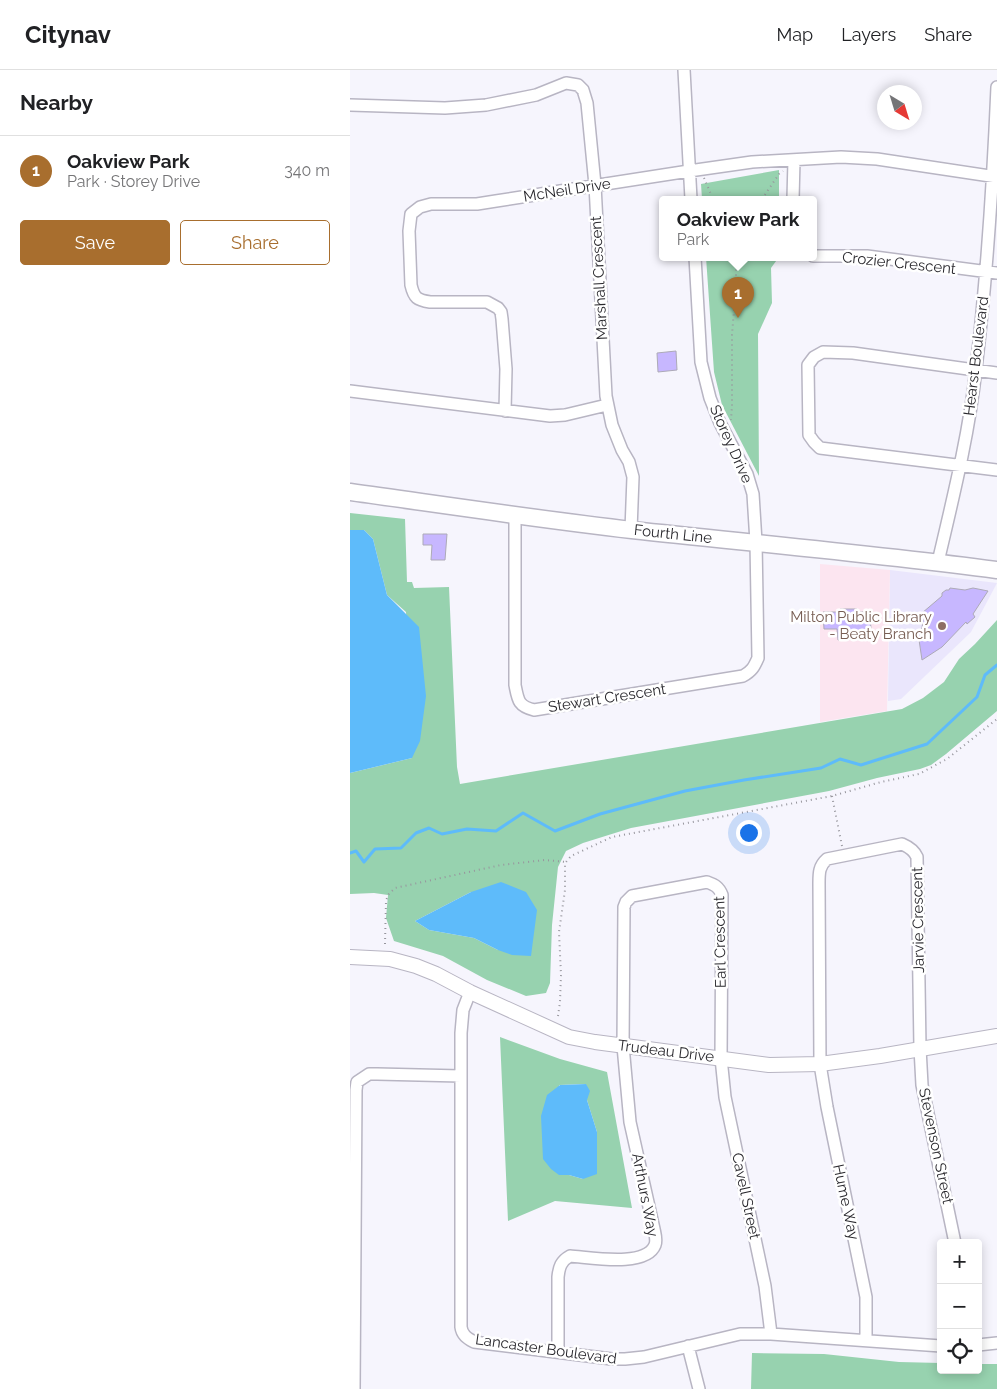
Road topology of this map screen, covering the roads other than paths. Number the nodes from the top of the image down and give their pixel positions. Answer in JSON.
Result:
{"nodes":[{"id":1,"x":685,"y":70,"type":"edge"},
{"id":2,"x":997,"y":87,"type":"edge"},
{"id":3,"x":350,"y":105,"type":"edge"},
{"id":4,"x":794,"y":160,"type":"junction"},
{"id":5,"x":689,"y":171,"type":"junction"},
{"id":6,"x":995,"y":176,"type":"edge"},
{"id":7,"x":595,"y":185,"type":"junction"},
{"id":8,"x":691,"y":196,"type":"edge"},
{"id":9,"x":793,"y":196,"type":"edge"},
{"id":10,"x":817,"y":256,"type":"edge"},
{"id":11,"x":695,"y":261,"type":"edge"},
{"id":12,"x":991,"y":273,"type":"edge"},
{"id":13,"x":976,"y":371,"type":"junction"},
{"id":14,"x":997,"y":373,"type":"edge"},
{"id":15,"x":350,"y":391,"type":"edge"},
{"id":16,"x":607,"y":405,"type":"junction"},
{"id":17,"x":505,"y":411,"type":"junction"},
{"id":18,"x":960,"y":465,"type":"junction"},
{"id":19,"x":997,"y":470,"type":"edge"},
{"id":20,"x":350,"y":492,"type":"edge"},
{"id":21,"x":515,"y":515,"type":"junction"},
{"id":22,"x":631,"y":530,"type":"junction"},
{"id":23,"x":756,"y":542,"type":"junction"},
{"id":24,"x":938,"y":562,"type":"junction"},
{"id":25,"x":997,"y":570,"type":"edge"},
{"id":26,"x":350,"y":957,"type":"edge"},
{"id":27,"x":470,"y":992,"type":"junction"},
{"id":28,"x":997,"y":1036,"type":"edge"},
{"id":29,"x":622,"y":1046,"type":"junction"},
{"id":30,"x":920,"y":1048,"type":"junction"},
{"id":31,"x":721,"y":1058,"type":"junction"},
{"id":32,"x":820,"y":1064,"type":"junction"},
{"id":33,"x":461,"y":1076,"type":"junction"},
{"id":34,"x":954,"y":1239,"type":"edge"},
{"id":35,"x":771,"y":1334,"type":"junction"},
{"id":36,"x":866,"y":1340,"type":"junction"},
{"id":37,"x":997,"y":1343,"type":"edge"},
{"id":38,"x":982,"y":1345,"type":"edge"},
{"id":39,"x":688,"y":1346,"type":"junction"},
{"id":40,"x":937,"y":1346,"type":"edge"},
{"id":41,"x":558,"y":1352,"type":"junction"},
{"id":42,"x":354,"y":1389,"type":"edge"},
{"id":43,"x":699,"y":1389,"type":"edge"}],
"edges":[{"from":1,"to":5,"type":"street"},
{"from":2,"to":6,"type":"street","name":"Hearst Boulevard"},
{"from":3,"to":7,"type":"street","name":"Marshall Crescent"},
{"from":4,"to":5,"type":"street","name":"McNeil Drive"},
{"from":4,"to":6,"type":"street","name":"McNeil Drive"},
{"from":4,"to":9,"type":"street"},
{"from":5,"to":7,"type":"street","name":"McNeil Drive"},
{"from":5,"to":8,"type":"street"},
{"from":6,"to":12,"type":"street","name":"Hearst Boulevard"},
{"from":7,"to":16,"type":"street","name":"Marshall Crescent"},
{"from":7,"to":17,"type":"street","name":"McNeil Drive"},
{"from":10,"to":12,"type":"street","name":"Crozier Crescent"},
{"from":11,"to":23,"type":"street","name":"Storey Drive"},
{"from":12,"to":13,"type":"street","name":"Hearst Boulevard"},
{"from":13,"to":14,"type":"street"},
{"from":13,"to":18,"type":"street","name":"Hearst Boulevard"},
{"from":13,"to":18,"type":"street"},
{"from":15,"to":17,"type":"street"},
{"from":16,"to":17,"type":"street"},
{"from":16,"to":22,"type":"street","name":"Marshall Crescent"},
{"from":18,"to":19,"type":"street"},
{"from":18,"to":24,"type":"street","name":"Hearst Boulevard"},
{"from":20,"to":21,"type":"main road","name":"Fourth Line"},
{"from":21,"to":22,"type":"main road","name":"Fourth Line"},
{"from":21,"to":23,"type":"street","name":"Stewart Crescent"},
{"from":22,"to":23,"type":"main road","name":"Fourth Line"},
{"from":23,"to":24,"type":"main road","name":"Fourth Line"},
{"from":24,"to":25,"type":"main road","name":"Fourth Line"},
{"from":26,"to":27,"type":"street","name":"Trudeau Drive"},
{"from":27,"to":29,"type":"street","name":"Trudeau Drive"},
{"from":27,"to":33,"type":"street","name":"Lancaster Boulevard"},
{"from":28,"to":30,"type":"street","name":"Trudeau Drive"},
{"from":29,"to":31,"type":"street","name":"Trudeau Drive"},
{"from":29,"to":31,"type":"street","name":"Earl Crescent"},
{"from":29,"to":41,"type":"street","name":"Arthurs Way"},
{"from":30,"to":32,"type":"street","name":"Trudeau Drive"},
{"from":30,"to":32,"type":"street","name":"Jarvie Crescent"},
{"from":30,"to":34,"type":"street","name":"Stevenson Street"},
{"from":31,"to":32,"type":"street","name":"Trudeau Drive"},
{"from":31,"to":35,"type":"street","name":"Cavell Street"},
{"from":32,"to":36,"type":"street","name":"Hume Way"},
{"from":33,"to":41,"type":"street","name":"Lancaster Boulevard"},
{"from":33,"to":42,"type":"street"},
{"from":35,"to":36,"type":"street","name":"Lancaster Boulevard"},
{"from":35,"to":39,"type":"street","name":"Lancaster Boulevard"},
{"from":36,"to":40,"type":"street","name":"Lancaster Boulevard"},
{"from":37,"to":38,"type":"street"},
{"from":39,"to":41,"type":"street","name":"Lancaster Boulevard"},
{"from":39,"to":43,"type":"street"}]}
